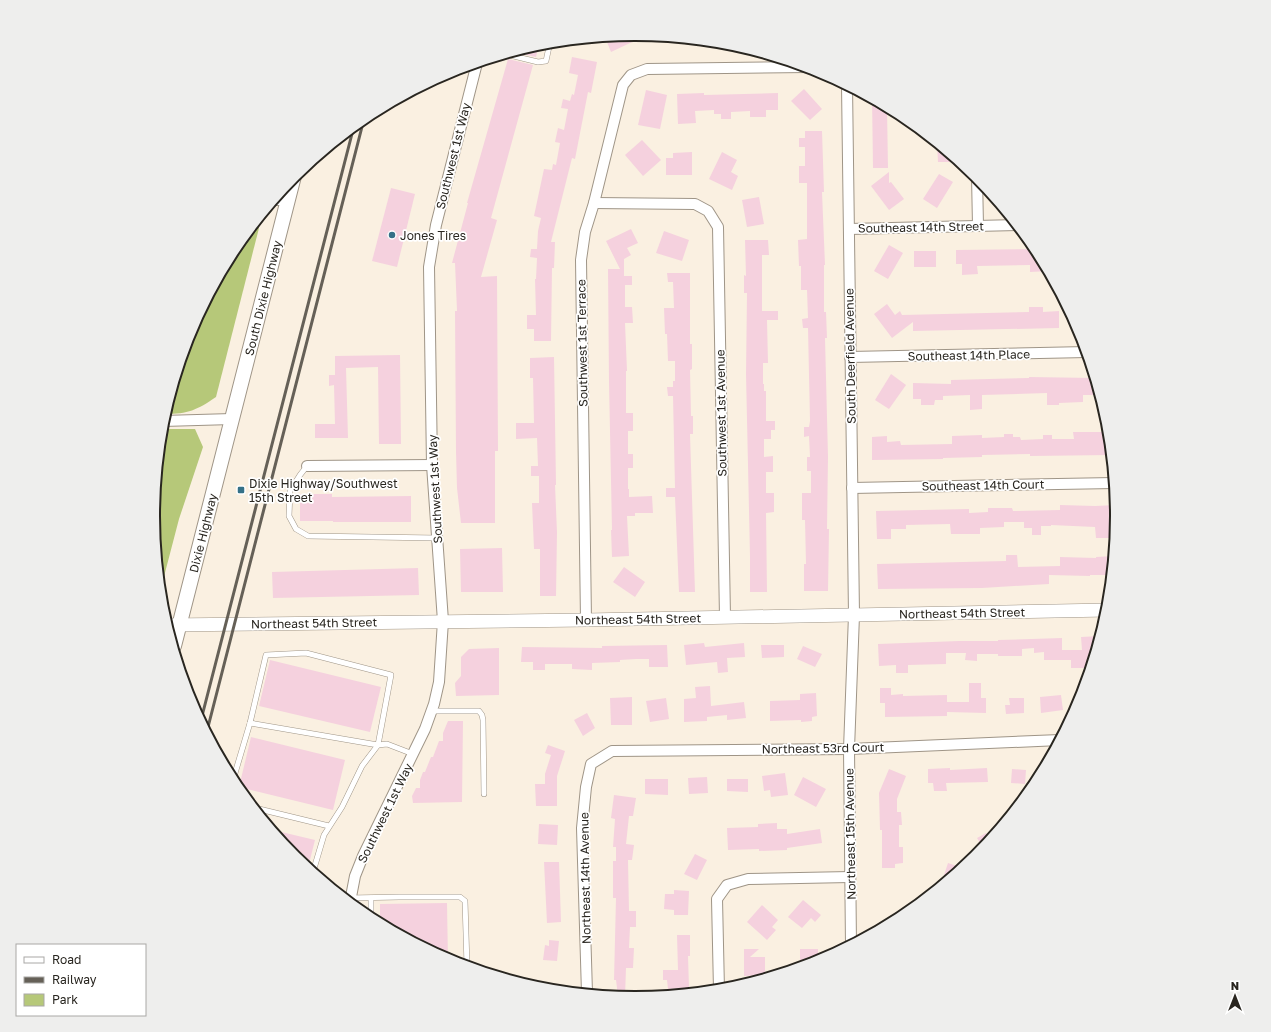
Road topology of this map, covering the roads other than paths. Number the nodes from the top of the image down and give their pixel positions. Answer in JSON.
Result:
{"nodes":[{"id":1,"x":549,"y":49,"type":"edge"},
{"id":2,"x":515,"y":56,"type":"edge"},
{"id":3,"x":791,"y":67,"type":"edge"},
{"id":4,"x":477,"y":68,"type":"edge"},
{"id":5,"x":847,"y":91,"type":"edge"},
{"id":6,"x":977,"y":186,"type":"edge"},
{"id":7,"x":281,"y":200,"type":"edge"},
{"id":8,"x":594,"y":203,"type":"junction"},
{"id":9,"x":978,"y":226,"type":"junction"},
{"id":10,"x":1011,"y":226,"type":"edge"},
{"id":11,"x":849,"y":229,"type":"junction"},
{"id":12,"x":1081,"y":352,"type":"edge"},
{"id":13,"x":850,"y":358,"type":"junction"},
{"id":14,"x":232,"y":419,"type":"junction"},
{"id":15,"x":171,"y":421,"type":"edge"},
{"id":16,"x":432,"y":465,"type":"junction"},
{"id":17,"x":307,"y":466,"type":"joint"},
{"id":18,"x":1109,"y":483,"type":"edge"},
{"id":19,"x":852,"y":488,"type":"junction"},
{"id":20,"x":437,"y":538,"type":"junction"},
{"id":21,"x":1101,"y":610,"type":"edge"},
{"id":22,"x":725,"y":617,"type":"junction"},
{"id":23,"x":586,"y":620,"type":"junction"},
{"id":24,"x":443,"y":621,"type":"junction"},
{"id":25,"x":854,"y":621,"type":"junction"},
{"id":26,"x":173,"y":624,"type":"edge"},
{"id":27,"x":173,"y":625,"type":"edge"},
{"id":28,"x":431,"y":711,"type":"junction"},
{"id":29,"x":250,"y":722,"type":"junction"},
{"id":30,"x":1054,"y":740,"type":"edge"},
{"id":31,"x":378,"y":745,"type":"junction"},
{"id":32,"x":849,"y":749,"type":"junction"},
{"id":33,"x":413,"y":754,"type":"junction"},
{"id":34,"x":591,"y":764,"type":"joint"},
{"id":35,"x":236,"y":771,"type":"edge"},
{"id":36,"x":484,"y":794,"type":"dead end"},
{"id":37,"x":263,"y":810,"type":"edge"},
{"id":38,"x":329,"y":826,"type":"junction"},
{"id":39,"x":315,"y":866,"type":"edge"},
{"id":40,"x":850,"y":877,"type":"junction"},
{"id":41,"x":351,"y":896,"type":"edge"},
{"id":42,"x":371,"y":898,"type":"junction"},
{"id":43,"x":355,"y":899,"type":"edge"},
{"id":44,"x":372,"y":911,"type":"edge"},
{"id":45,"x":851,"y":939,"type":"edge"},
{"id":46,"x":467,"y":960,"type":"edge"},
{"id":47,"x":719,"y":983,"type":"edge"},
{"id":48,"x":587,"y":988,"type":"edge"}],
"edges":[{"from":1,"to":2,"type":"lane"},
{"from":3,"to":8,"type":"street","name":"Southwest 1st Terrace"},
{"from":4,"to":16,"type":"street","name":"Southwest 1st Way"},
{"from":5,"to":11,"type":"street","name":"South Deerfield Avenue"},
{"from":6,"to":9,"type":"street"},
{"from":7,"to":14,"type":"main road","name":"South Dixie Highway"},
{"from":8,"to":22,"type":"street","name":"Southwest 1st Avenue"},
{"from":8,"to":23,"type":"street","name":"Southwest 1st Terrace"},
{"from":9,"to":10,"type":"street","name":"Southeast 14th Street"},
{"from":9,"to":11,"type":"street","name":"Southeast 14th Street"},
{"from":11,"to":13,"type":"street","name":"South Deerfield Avenue"},
{"from":12,"to":13,"type":"street","name":"Southeast 14th Place"},
{"from":13,"to":19,"type":"street","name":"South Deerfield Avenue"},
{"from":14,"to":15,"type":"street"},
{"from":14,"to":26,"type":"main road","name":"Dixie Highway"},
{"from":16,"to":17,"type":"street"},
{"from":16,"to":20,"type":"street","name":"Southwest 1st Way"},
{"from":17,"to":20,"type":"lane"},
{"from":18,"to":19,"type":"street","name":"Southeast 14th Court"},
{"from":19,"to":25,"type":"street","name":"South Deerfield Avenue"},
{"from":20,"to":24,"type":"street","name":"Southwest 1st Way"},
{"from":21,"to":25,"type":"street","name":"Northeast 54th Street"},
{"from":22,"to":23,"type":"street","name":"Northeast 54th Street"},
{"from":22,"to":25,"type":"street","name":"Northeast 54th Street"},
{"from":23,"to":24,"type":"street","name":"Northeast 54th Street"},
{"from":24,"to":27,"type":"street","name":"Northeast 54th Street"},
{"from":24,"to":28,"type":"street","name":"Southwest 1st Way"},
{"from":25,"to":32,"type":"street","name":"Northeast 15th Avenue"},
{"from":28,"to":33,"type":"street","name":"Southwest 1st Way"},
{"from":28,"to":36,"type":"lane"},
{"from":29,"to":31,"type":"lane"},
{"from":29,"to":31,"type":"lane"},
{"from":29,"to":35,"type":"lane"},
{"from":30,"to":32,"type":"street","name":"Northeast 53rd Court"},
{"from":31,"to":33,"type":"lane"},
{"from":31,"to":38,"type":"lane"},
{"from":32,"to":34,"type":"street","name":"Northeast 53rd Court"},
{"from":32,"to":40,"type":"street","name":"Northeast 15th Avenue"},
{"from":33,"to":41,"type":"street","name":"Southwest 1st Way"},
{"from":34,"to":48,"type":"street","name":"Northeast 14th Avenue"},
{"from":37,"to":38,"type":"lane"},
{"from":38,"to":39,"type":"lane"},
{"from":40,"to":45,"type":"street","name":"Northeast 15th Avenue"},
{"from":40,"to":47,"type":"street"},
{"from":42,"to":43,"type":"lane"},
{"from":42,"to":44,"type":"lane"},
{"from":42,"to":46,"type":"lane"}]}
